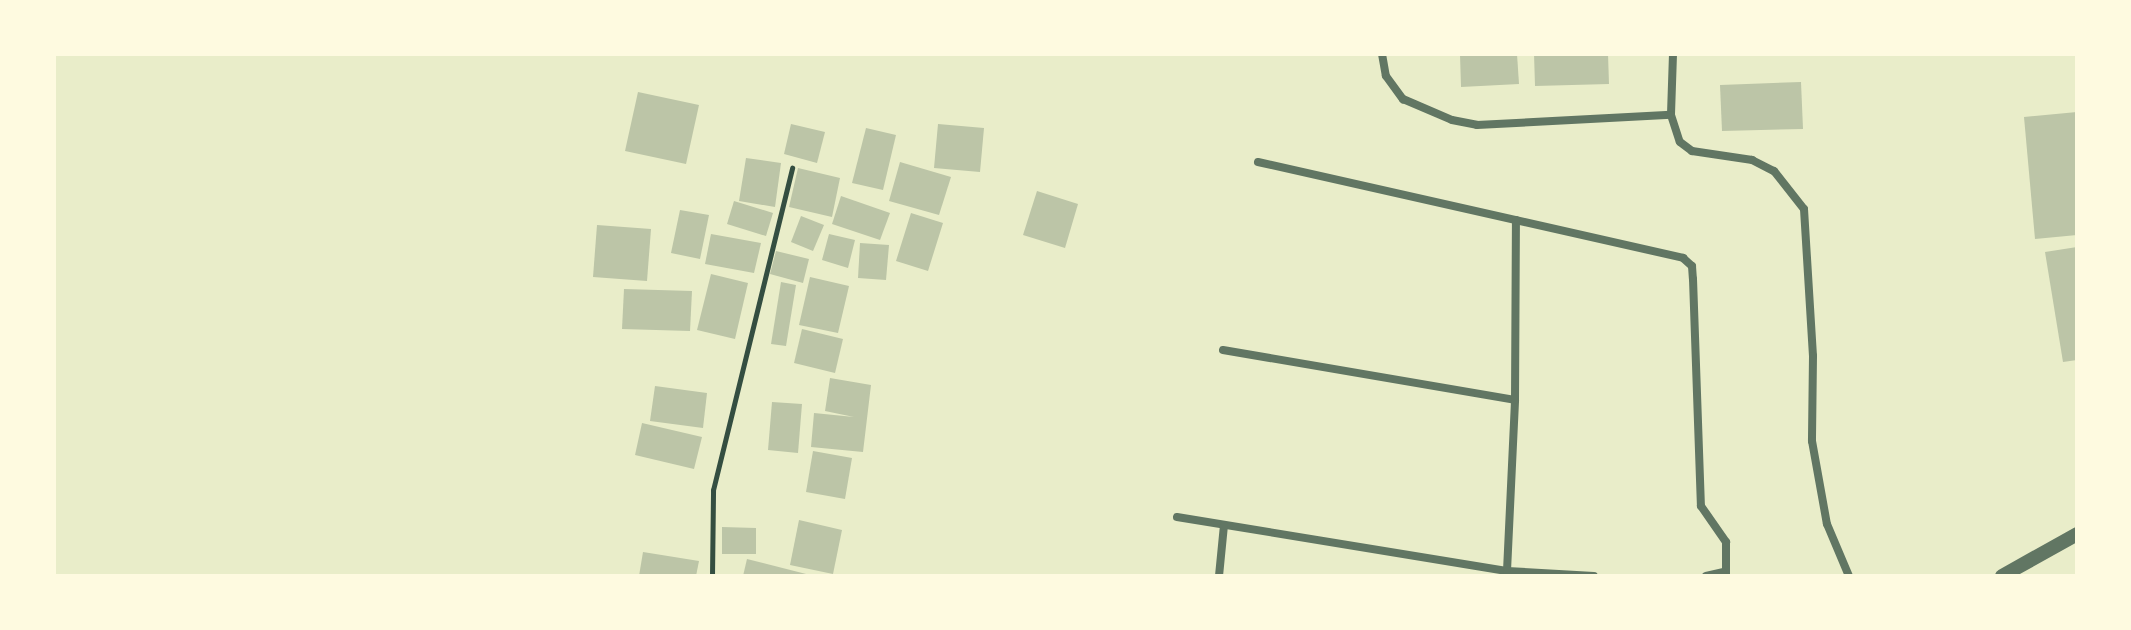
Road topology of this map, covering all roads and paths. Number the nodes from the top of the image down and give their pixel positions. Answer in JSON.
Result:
{"nodes":[{"id":1,"x":1382,"y":54,"type":"edge"},
{"id":2,"x":1673,"y":54,"type":"edge"},
{"id":3,"x":1671,"y":115,"type":"junction"},
{"id":4,"x":1258,"y":162,"type":"dead end"},
{"id":5,"x":792,"y":168,"type":"dead end"},
{"id":6,"x":1516,"y":220,"type":"junction"},
{"id":7,"x":1223,"y":350,"type":"dead end"},
{"id":8,"x":1515,"y":400,"type":"junction"},
{"id":9,"x":1177,"y":517,"type":"dead end"},
{"id":10,"x":1224,"y":525,"type":"junction"},
{"id":11,"x":2077,"y":534,"type":"edge"},
{"id":12,"x":1507,"y":571,"type":"junction"},
{"id":13,"x":1725,"y":574,"type":"edge"},
{"id":14,"x":712,"y":576,"type":"edge"},
{"id":15,"x":1219,"y":576,"type":"edge"},
{"id":16,"x":1594,"y":576,"type":"edge"},
{"id":17,"x":1706,"y":576,"type":"edge"},
{"id":18,"x":1849,"y":576,"type":"edge"},
{"id":19,"x":2002,"y":576,"type":"edge"}],
"edges":[{"from":1,"to":3,"type":"street"},
{"from":2,"to":3,"type":"street"},
{"from":3,"to":18,"type":"street"},
{"from":4,"to":6,"type":"street"},
{"from":5,"to":14,"type":"path"},
{"from":6,"to":8,"type":"street"},
{"from":6,"to":13,"type":"street"},
{"from":7,"to":8,"type":"street"},
{"from":8,"to":12,"type":"street"},
{"from":9,"to":10,"type":"street"},
{"from":10,"to":12,"type":"street"},
{"from":10,"to":15,"type":"street"},
{"from":11,"to":19,"type":"street"},
{"from":12,"to":16,"type":"street"},
{"from":13,"to":17,"type":"street"}]}
